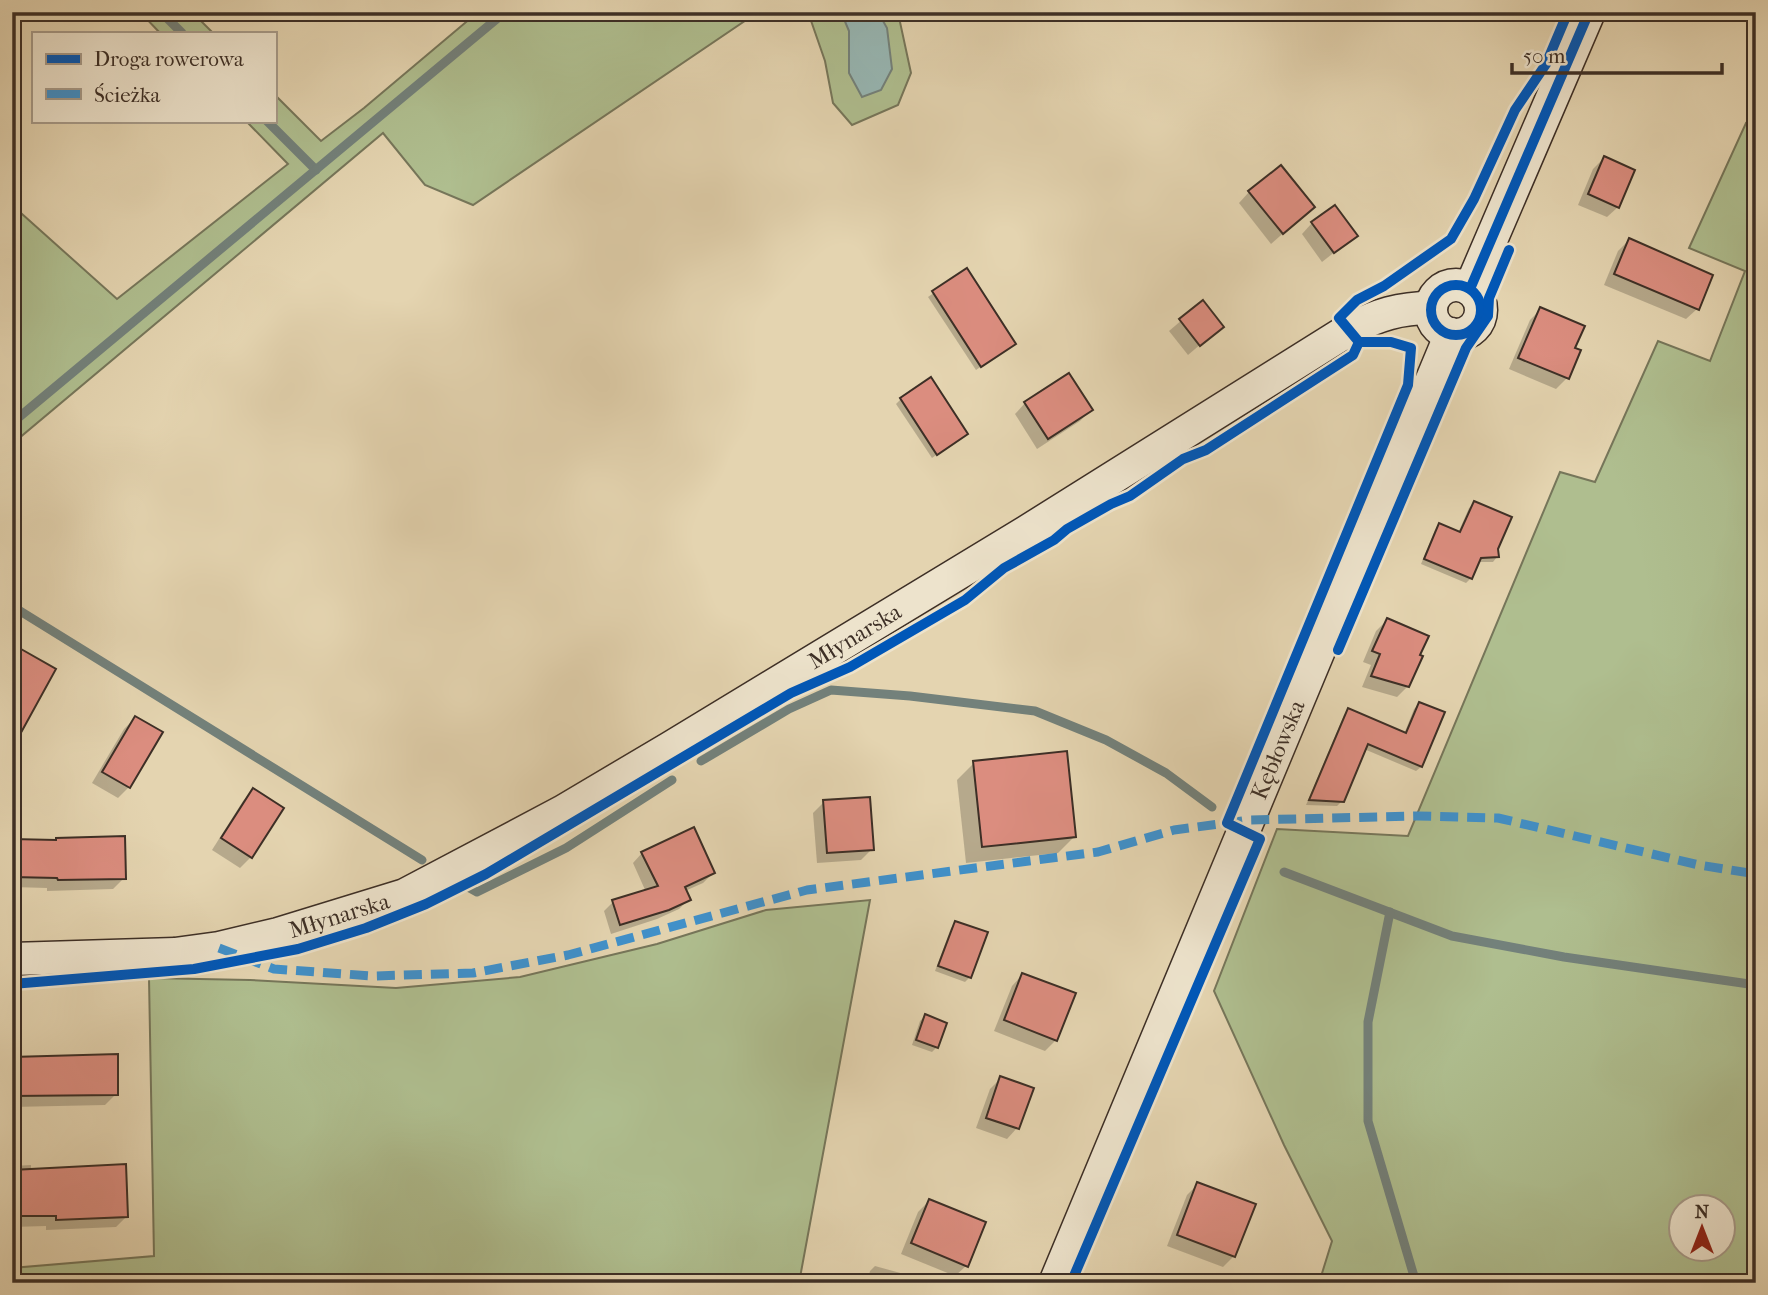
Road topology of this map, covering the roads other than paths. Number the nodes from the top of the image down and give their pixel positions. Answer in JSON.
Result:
{"nodes":[{"id":1,"x":1589,"y":12,"type":"edge"},
{"id":2,"x":1471,"y":289,"type":"junction"},
{"id":3,"x":1431,"y":308,"type":"junction"},
{"id":4,"x":1451,"y":334,"type":"junction"},
{"id":5,"x":12,"y":959,"type":"edge"},
{"id":6,"x":1055,"y":1283,"type":"edge"}],
"edges":[{"from":1,"to":2,"type":"street"},
{"from":2,"to":3,"type":"street"},
{"from":2,"to":4,"type":"street"},
{"from":3,"to":4,"type":"street"},
{"from":3,"to":5,"type":"street","name":"Młynarska"},
{"from":4,"to":6,"type":"street","name":"Kębłowska"}]}
